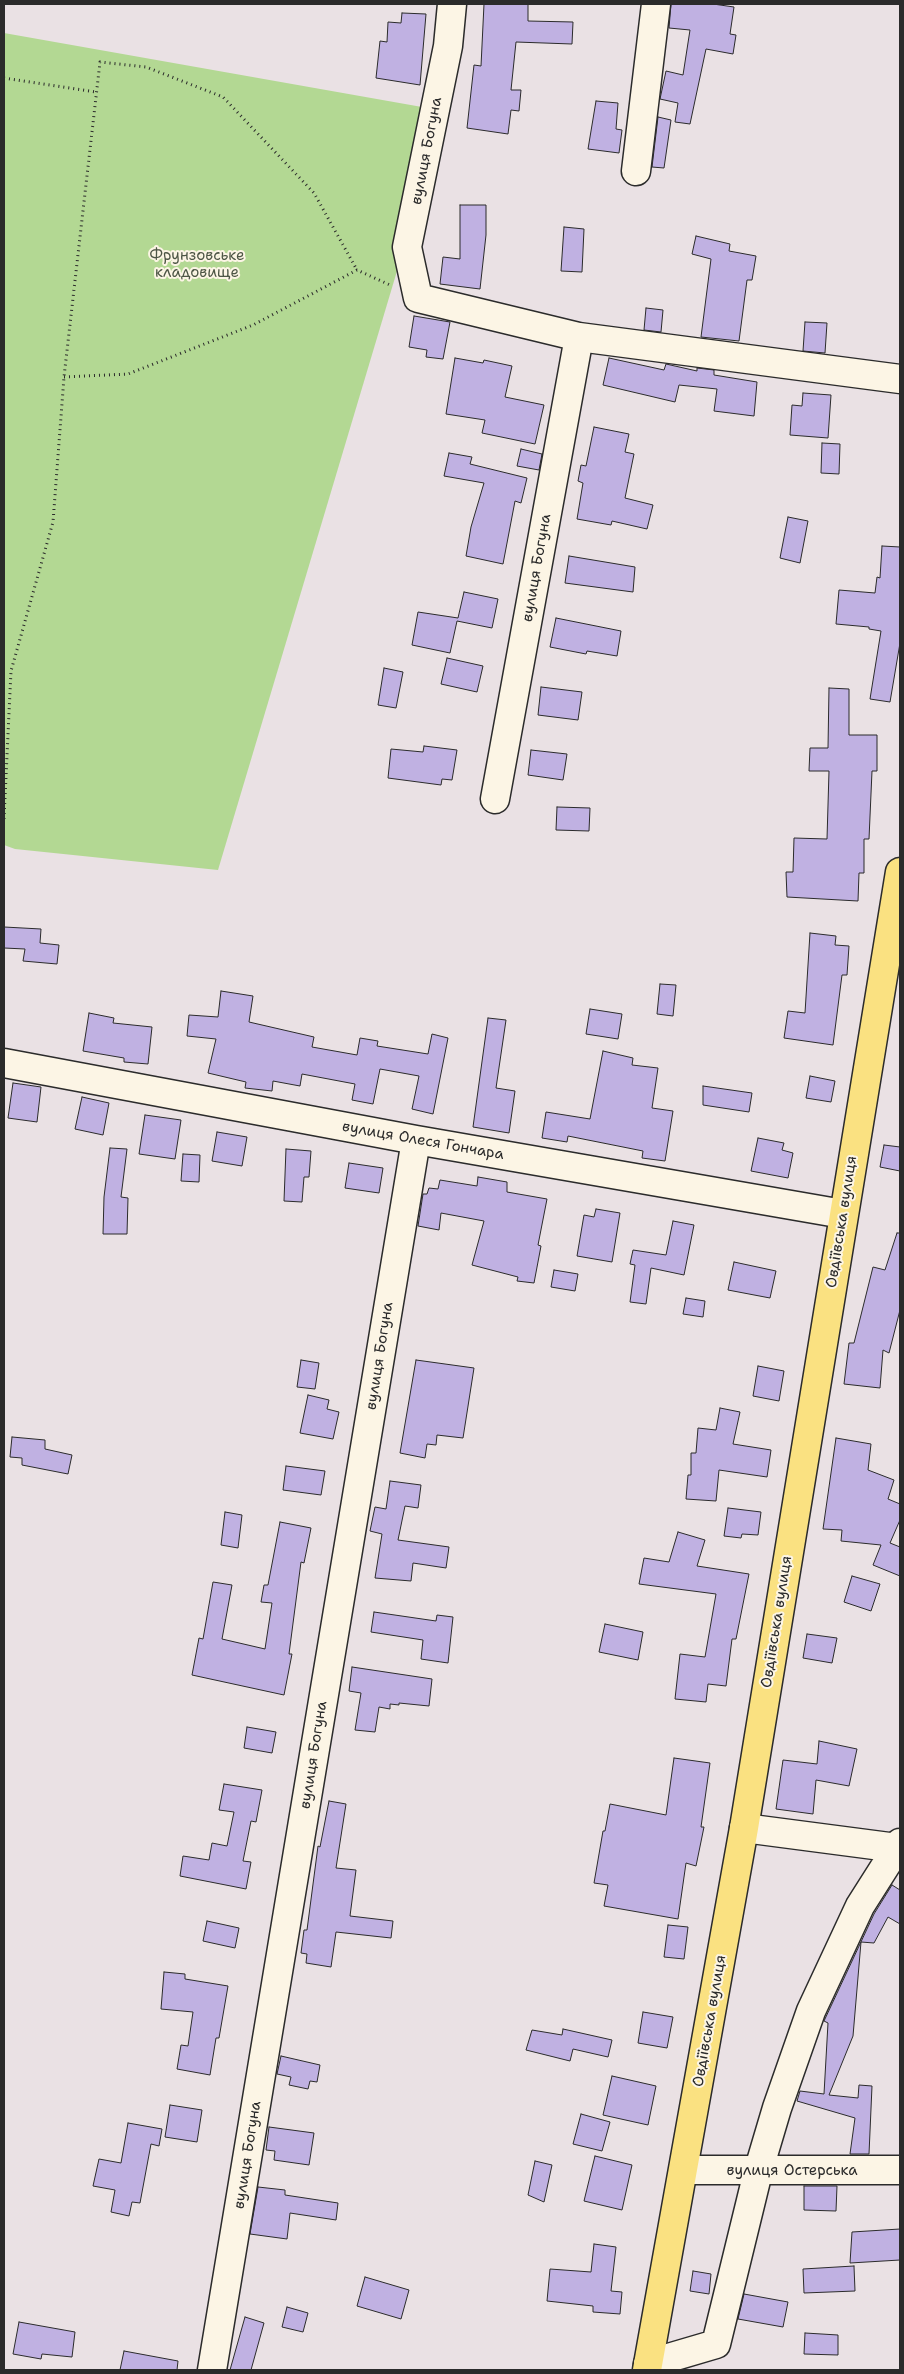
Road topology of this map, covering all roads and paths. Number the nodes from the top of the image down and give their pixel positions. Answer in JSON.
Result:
{"nodes":[{"id":1,"x":452,"y":4,"type":"edge"},
{"id":2,"x":656,"y":4,"type":"edge"},
{"id":3,"x":4,"y":78,"type":"edge"},
{"id":4,"x":96,"y":92,"type":"junction"},
{"id":5,"x":636,"y":170,"type":"dead end"},
{"id":6,"x":357,"y":270,"type":"junction"},
{"id":7,"x":418,"y":298,"type":"junction"},
{"id":8,"x":579,"y":337,"type":"junction"},
{"id":9,"x":64,"y":377,"type":"junction"},
{"id":10,"x":900,"y":379,"type":"edge"},
{"id":11,"x":495,"y":799,"type":"dead end"},
{"id":12,"x":4,"y":819,"type":"edge"},
{"id":13,"x":900,"y":872,"type":"edge"},
{"id":14,"x":4,"y":1063,"type":"edge"},
{"id":15,"x":416,"y":1140,"type":"junction"},
{"id":16,"x":842,"y":1214,"type":"junction"},
{"id":17,"x":744,"y":1828,"type":"junction"},
{"id":18,"x":899,"y":1846,"type":"edge"},
{"id":19,"x":684,"y":2170,"type":"junction"},
{"id":20,"x":900,"y":2170,"type":"edge"},
{"id":21,"x":758,"y":2172,"type":"junction"},
{"id":22,"x":647,"y":2367,"type":"edge"},
{"id":23,"x":212,"y":2370,"type":"edge"}],
"edges":[{"from":1,"to":7,"type":"street","name":"вулиця Богуна"},
{"from":2,"to":5,"type":"street"},
{"from":3,"to":4,"type":"path"},
{"from":4,"to":6,"type":"path"},
{"from":4,"to":9,"type":"path"},
{"from":6,"to":7,"type":"path"},
{"from":6,"to":9,"type":"path"},
{"from":7,"to":8,"type":"street"},
{"from":8,"to":10,"type":"street"},
{"from":8,"to":11,"type":"street","name":"вулиця Богуна"},
{"from":9,"to":12,"type":"path"},
{"from":13,"to":16,"type":"main road","name":"Овдіївська вулиця"},
{"from":14,"to":15,"type":"street","name":"вулиця Олеся Гончара"},
{"from":15,"to":16,"type":"street","name":"вулиця Олеся Гончара"},
{"from":15,"to":23,"type":"street","name":"вулиця Богуна"},
{"from":16,"to":17,"type":"main road","name":"Овдіївська вулиця"},
{"from":17,"to":18,"type":"street"},
{"from":17,"to":19,"type":"main road","name":"Овдіївська вулиця"},
{"from":18,"to":21,"type":"street"},
{"from":19,"to":21,"type":"street","name":"вулиця Остерська"},
{"from":19,"to":22,"type":"main road","name":"Овдіївська вулиця"},
{"from":20,"to":21,"type":"street","name":"вулиця Остерська"},
{"from":21,"to":22,"type":"street"}]}
